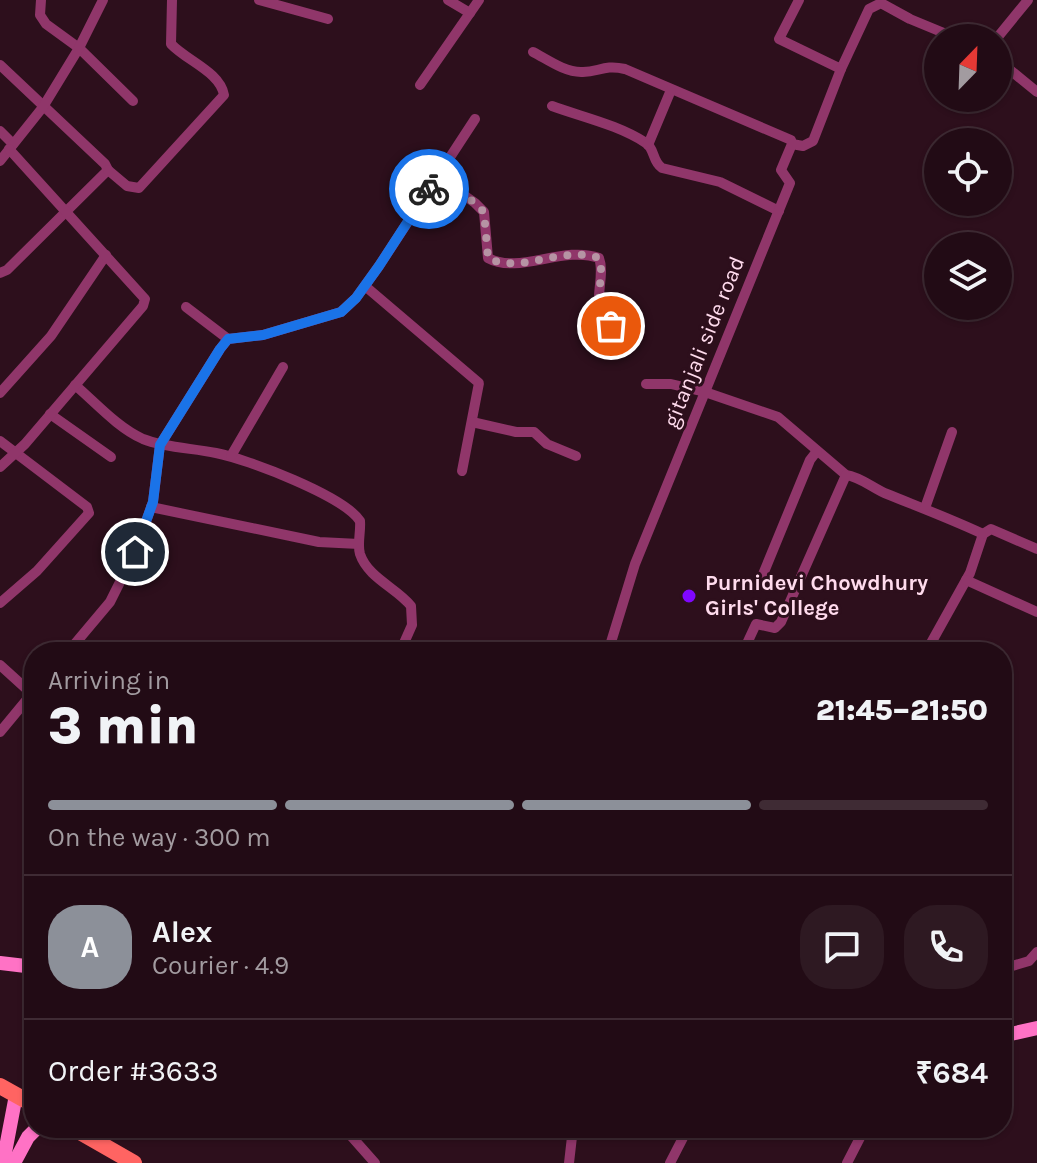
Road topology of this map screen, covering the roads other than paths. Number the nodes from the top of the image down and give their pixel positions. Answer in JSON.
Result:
{"nodes":[{"id":1,"x":41,"y":0,"type":"edge"},
{"id":2,"x":103,"y":0,"type":"edge"},
{"id":3,"x":172,"y":0,"type":"edge"},
{"id":4,"x":259,"y":0,"type":"edge"},
{"id":5,"x":448,"y":0,"type":"edge"},
{"id":6,"x":479,"y":0,"type":"edge"},
{"id":7,"x":799,"y":0,"type":"edge"},
{"id":8,"x":1028,"y":0,"type":"edge"},
{"id":9,"x":878,"y":3,"type":"edge"},
{"id":10,"x":470,"y":13,"type":"junction"},
{"id":11,"x":328,"y":19,"type":"dead end"},
{"id":12,"x":926,"y":24,"type":"edge"},
{"id":13,"x":1008,"y":24,"type":"edge"},
{"id":14,"x":79,"y":48,"type":"junction"},
{"id":15,"x":533,"y":52,"type":"dead end"},
{"id":16,"x":0,"y":65,"type":"edge"},
{"id":17,"x":841,"y":69,"type":"junction"},
{"id":18,"x":1012,"y":71,"type":"edge"},
{"id":19,"x":420,"y":85,"type":"dead end"},
{"id":20,"x":671,"y":90,"type":"junction"},
{"id":21,"x":1037,"y":92,"type":"edge"},
{"id":22,"x":133,"y":101,"type":"dead end"},
{"id":23,"x":552,"y":106,"type":"dead end"},
{"id":24,"x":43,"y":107,"type":"junction"},
{"id":25,"x":475,"y":119,"type":"dead end"},
{"id":26,"x":0,"y":131,"type":"edge"},
{"id":27,"x":792,"y":144,"type":"junction"},
{"id":28,"x":648,"y":145,"type":"junction"},
{"id":29,"x":11,"y":147,"type":"junction"},
{"id":30,"x":0,"y":161,"type":"edge"},
{"id":31,"x":108,"y":170,"type":"junction"},
{"id":32,"x":437,"y":176,"type":"junction"},
{"id":33,"x":65,"y":209,"type":"junction"},
{"id":34,"x":779,"y":211,"type":"junction"},
{"id":35,"x":106,"y":255,"type":"junction"},
{"id":36,"x":0,"y":273,"type":"edge"},
{"id":37,"x":365,"y":286,"type":"junction"},
{"id":38,"x":186,"y":307,"type":"dead end"},
{"id":39,"x":632,"y":327,"type":"dead end"},
{"id":40,"x":228,"y":339,"type":"junction"},
{"id":41,"x":283,"y":367,"type":"dead end"},
{"id":42,"x":4,"y":380,"type":"edge"},
{"id":43,"x":646,"y":384,"type":"dead end"},
{"id":44,"x":75,"y":385,"type":"junction"},
{"id":45,"x":705,"y":392,"type":"junction"},
{"id":46,"x":0,"y":393,"type":"edge"},
{"id":47,"x":50,"y":414,"type":"junction"},
{"id":48,"x":472,"y":422,"type":"junction"},
{"id":49,"x":952,"y":432,"type":"dead end"},
{"id":50,"x":0,"y":441,"type":"edge"},
{"id":51,"x":160,"y":445,"type":"junction"},
{"id":52,"x":817,"y":451,"type":"junction"},
{"id":53,"x":14,"y":453,"type":"junction"},
{"id":54,"x":231,"y":456,"type":"junction"},
{"id":55,"x":576,"y":456,"type":"dead end"},
{"id":56,"x":111,"y":457,"type":"dead end"},
{"id":57,"x":0,"y":467,"type":"edge"},
{"id":58,"x":462,"y":471,"type":"dead end"},
{"id":59,"x":846,"y":475,"type":"junction"},
{"id":60,"x":151,"y":507,"type":"junction"},
{"id":61,"x":925,"y":508,"type":"junction"},
{"id":62,"x":983,"y":534,"type":"junction"},
{"id":63,"x":359,"y":544,"type":"junction"},
{"id":64,"x":1037,"y":549,"type":"edge"},
{"id":65,"x":966,"y":580,"type":"junction"},
{"id":66,"x":759,"y":584,"type":"dead end"},
{"id":67,"x":0,"y":603,"type":"edge"},
{"id":68,"x":1037,"y":612,"type":"edge"},
{"id":69,"x":76,"y":642,"type":"edge"},
{"id":70,"x":404,"y":642,"type":"edge"},
{"id":71,"x":611,"y":642,"type":"edge"},
{"id":72,"x":748,"y":642,"type":"edge"},
{"id":73,"x":932,"y":642,"type":"edge"},
{"id":74,"x":0,"y":665,"type":"edge"},
{"id":75,"x":24,"y":685,"type":"edge"},
{"id":76,"x":24,"y":703,"type":"edge"},
{"id":77,"x":0,"y":732,"type":"edge"},
{"id":78,"x":1037,"y":952,"type":"edge"},
{"id":79,"x":0,"y":963,"type":"edge"},
{"id":80,"x":24,"y":966,"type":"edge"},
{"id":81,"x":1012,"y":966,"type":"edge"},
{"id":82,"x":1037,"y":1028,"type":"edge"},
{"id":83,"x":1012,"y":1034,"type":"edge"},
{"id":84,"x":0,"y":1086,"type":"edge"},
{"id":85,"x":16,"y":1095,"type":"junction"},
{"id":86,"x":24,"y":1099,"type":"edge"},
{"id":87,"x":27,"y":1138,"type":"edge"},
{"id":88,"x":90,"y":1138,"type":"edge"},
{"id":89,"x":353,"y":1138,"type":"edge"},
{"id":90,"x":572,"y":1138,"type":"edge"},
{"id":91,"x":683,"y":1138,"type":"edge"},
{"id":92,"x":860,"y":1138,"type":"edge"},
{"id":93,"x":3,"y":1163,"type":"edge"},
{"id":94,"x":14,"y":1163,"type":"edge"},
{"id":95,"x":134,"y":1163,"type":"edge"},
{"id":96,"x":375,"y":1163,"type":"edge"},
{"id":97,"x":569,"y":1163,"type":"edge"},
{"id":98,"x":670,"y":1163,"type":"edge"},
{"id":99,"x":847,"y":1163,"type":"edge"}],
"edges":[{"from":1,"to":14,"type":"street"},
{"from":2,"to":14,"type":"street"},
{"from":3,"to":31,"type":"street"},
{"from":4,"to":11,"type":"street"},
{"from":5,"to":10,"type":"street"},
{"from":6,"to":10,"type":"street"},
{"from":7,"to":17,"type":"street"},
{"from":8,"to":13,"type":"street"},
{"from":9,"to":12,"type":"street"},
{"from":9,"to":17,"type":"street"},
{"from":10,"to":19,"type":"street"},
{"from":14,"to":22,"type":"street"},
{"from":14,"to":24,"type":"street"},
{"from":15,"to":20,"type":"street"},
{"from":16,"to":24,"type":"street"},
{"from":17,"to":27,"type":"street"},
{"from":18,"to":21,"type":"street"},
{"from":20,"to":27,"type":"street"},
{"from":20,"to":28,"type":"street"},
{"from":23,"to":28,"type":"street"},
{"from":24,"to":29,"type":"street"},
{"from":24,"to":31,"type":"street"},
{"from":25,"to":32,"type":"street"},
{"from":26,"to":29,"type":"street"},
{"from":27,"to":34,"type":"street","name":"gitanjali side road"},
{"from":28,"to":34,"type":"street"},
{"from":29,"to":30,"type":"street"},
{"from":29,"to":33,"type":"street"},
{"from":31,"to":33,"type":"street"},
{"from":32,"to":37,"type":"street"},
{"from":32,"to":39,"type":"street"},
{"from":33,"to":35,"type":"street"},
{"from":33,"to":36,"type":"street"},
{"from":34,"to":45,"type":"street","name":"gitanjali side road"},
{"from":35,"to":42,"type":"street"},
{"from":35,"to":44,"type":"street"},
{"from":37,"to":40,"type":"street"},
{"from":37,"to":48,"type":"street"},
{"from":38,"to":40,"type":"street"},
{"from":40,"to":51,"type":"street"},
{"from":41,"to":54,"type":"street"},
{"from":42,"to":46,"type":"street"},
{"from":43,"to":45,"type":"street"},
{"from":44,"to":47,"type":"street"},
{"from":44,"to":51,"type":"street"},
{"from":45,"to":52,"type":"street"},
{"from":45,"to":71,"type":"street","name":"gitanjali side road"},
{"from":47,"to":53,"type":"street"},
{"from":47,"to":56,"type":"street"},
{"from":48,"to":55,"type":"street"},
{"from":48,"to":58,"type":"street"},
{"from":49,"to":61,"type":"street"},
{"from":50,"to":53,"type":"street"},
{"from":51,"to":54,"type":"street"},
{"from":51,"to":60,"type":"street"},
{"from":52,"to":59,"type":"street"},
{"from":52,"to":66,"type":"street"},
{"from":53,"to":57,"type":"street"},
{"from":53,"to":67,"type":"street"},
{"from":54,"to":63,"type":"street"},
{"from":59,"to":61,"type":"street"},
{"from":59,"to":72,"type":"street"},
{"from":60,"to":63,"type":"street"},
{"from":60,"to":69,"type":"street"},
{"from":61,"to":62,"type":"street"},
{"from":62,"to":64,"type":"street"},
{"from":62,"to":65,"type":"street"},
{"from":63,"to":70,"type":"street"},
{"from":65,"to":68,"type":"street"},
{"from":65,"to":73,"type":"street"},
{"from":74,"to":75,"type":"street"},
{"from":76,"to":77,"type":"street"},
{"from":78,"to":81,"type":"street"},
{"from":79,"to":80,"type":"street"},
{"from":82,"to":83,"type":"street"},
{"from":84,"to":85,"type":"main road"},
{"from":85,"to":86,"type":"main road"},
{"from":85,"to":93,"type":"street"},
{"from":87,"to":94,"type":"street"},
{"from":88,"to":95,"type":"main road"},
{"from":89,"to":96,"type":"street"},
{"from":90,"to":97,"type":"street"},
{"from":91,"to":98,"type":"street"},
{"from":92,"to":99,"type":"street"}]}
